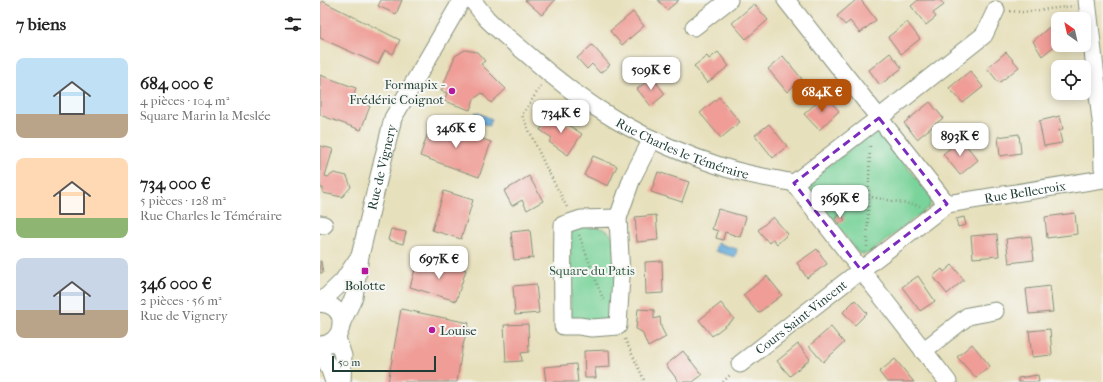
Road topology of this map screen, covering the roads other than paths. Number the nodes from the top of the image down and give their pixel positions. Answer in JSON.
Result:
{"nodes":[{"id":1,"x":462,"y":0,"type":"edge"},
{"id":2,"x":472,"y":0,"type":"edge"},
{"id":3,"x":729,"y":0,"type":"edge"},
{"id":4,"x":786,"y":0,"type":"edge"},
{"id":5,"x":1087,"y":2,"type":"edge"},
{"id":6,"x":996,"y":10,"type":"road end"},
{"id":7,"x":694,"y":27,"type":"dead end"},
{"id":8,"x":875,"y":121,"type":"junction"},
{"id":9,"x":652,"y":139,"type":"junction"},
{"id":10,"x":1103,"y":168,"type":"edge"},
{"id":11,"x":1103,"y":179,"type":"edge"},
{"id":12,"x":794,"y":183,"type":"junction"},
{"id":13,"x":944,"y":207,"type":"junction"},
{"id":14,"x":618,"y":218,"type":"junction"},
{"id":15,"x":360,"y":256,"type":"junction"},
{"id":16,"x":864,"y":267,"type":"junction"},
{"id":17,"x":320,"y":303,"type":"edge"},
{"id":18,"x":995,"y":311,"type":"dead end"},
{"id":19,"x":339,"y":331,"type":"junction"},
{"id":20,"x":320,"y":345,"type":"edge"},
{"id":21,"x":924,"y":350,"type":"junction"},
{"id":22,"x":320,"y":351,"type":"edge"},
{"id":23,"x":740,"y":364,"type":"dead end"},
{"id":24,"x":334,"y":382,"type":"edge"},
{"id":25,"x":342,"y":382,"type":"edge"},
{"id":26,"x":948,"y":382,"type":"edge"}],
"edges":[{"from":1,"to":15,"type":"street","name":"Rue de Vignery"},
{"from":2,"to":9,"type":"street","name":"Rue Charles le Téméraire"},
{"from":3,"to":7,"type":"street"},
{"from":4,"to":8,"type":"street"},
{"from":5,"to":10,"type":"street"},
{"from":6,"to":8,"type":"street"},
{"from":8,"to":12,"type":"street"},
{"from":8,"to":13,"type":"street"},
{"from":9,"to":12,"type":"street","name":"Rue Charles le Téméraire"},
{"from":9,"to":14,"type":"street"},
{"from":11,"to":13,"type":"street","name":"Rue Bellecroix"},
{"from":12,"to":16,"type":"street"},
{"from":13,"to":16,"type":"street","name":"Cours Saint-Vincent"},
{"from":14,"to":14,"type":"street"},
{"from":15,"to":17,"type":"street","name":"Rue de Vignery"},
{"from":15,"to":19,"type":"street","name":"Rue de Vignery"},
{"from":16,"to":21,"type":"street"},
{"from":16,"to":23,"type":"street","name":"Cours Saint-Vincent"},
{"from":17,"to":19,"type":"street"},
{"from":18,"to":21,"type":"street"},
{"from":19,"to":20,"type":"street"},
{"from":19,"to":25,"type":"street"},
{"from":21,"to":26,"type":"street"},
{"from":22,"to":24,"type":"street"}]}
